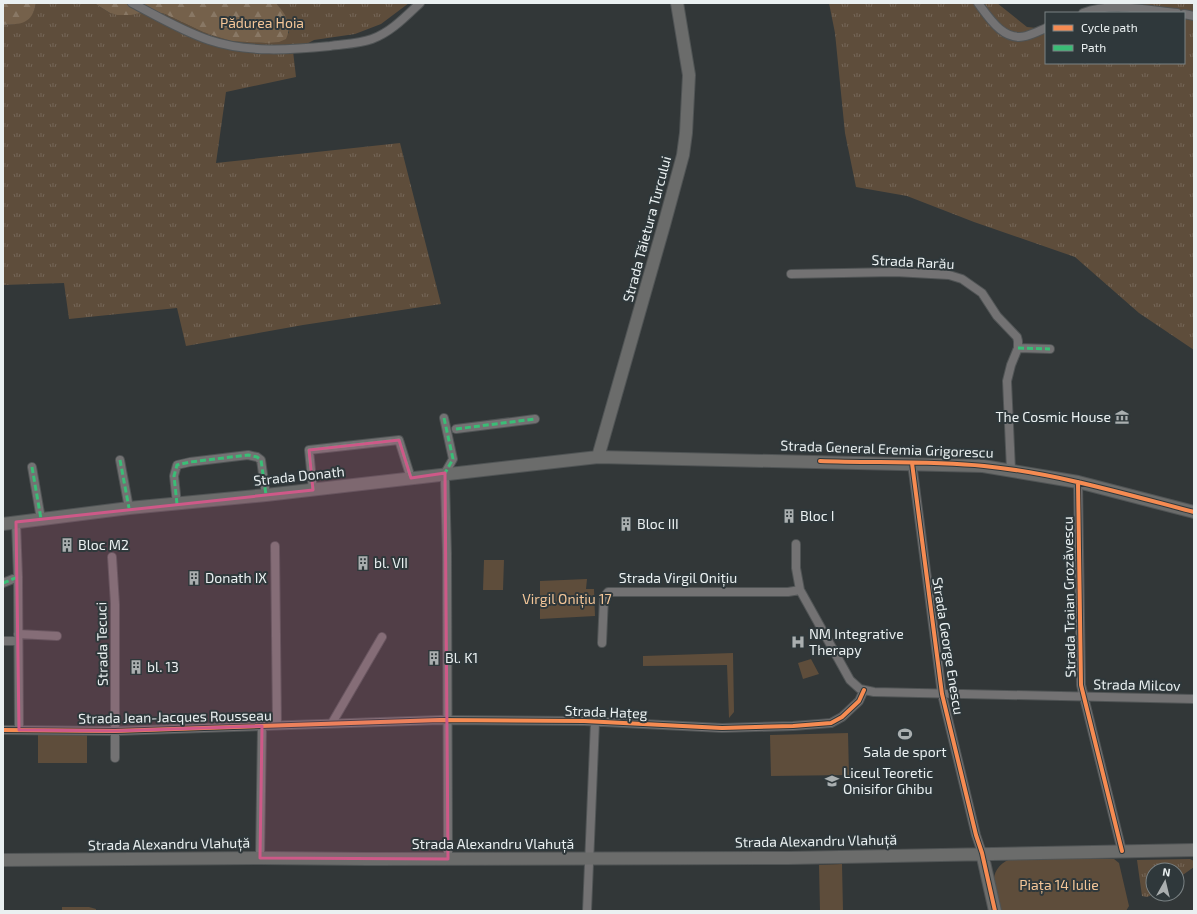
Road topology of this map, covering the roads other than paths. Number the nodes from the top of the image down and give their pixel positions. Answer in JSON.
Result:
{"nodes":[{"id":1,"x":132,"y":3,"type":"edge"},
{"id":2,"x":420,"y":3,"type":"edge"},
{"id":3,"x":677,"y":3,"type":"edge"},
{"id":4,"x":978,"y":3,"type":"edge"},
{"id":5,"x":1087,"y":12,"type":"edge"},
{"id":6,"x":1167,"y":12,"type":"edge"},
{"id":7,"x":1045,"y":28,"type":"edge"},
{"id":8,"x":791,"y":274,"type":"dead end"},
{"id":9,"x":1018,"y":348,"type":"junction"},
{"id":10,"x":1050,"y":349,"type":"dead end"},
{"id":11,"x":444,"y":418,"type":"dead end"},
{"id":12,"x":534,"y":419,"type":"dead end"},
{"id":13,"x":456,"y":429,"type":"dead end"},
{"id":14,"x":598,"y":457,"type":"junction"},
{"id":15,"x":120,"y":460,"type":"dead end"},
{"id":16,"x":912,"y":463,"type":"junction"},
{"id":17,"x":32,"y":467,"type":"dead end"},
{"id":18,"x":1011,"y":470,"type":"junction"},
{"id":19,"x":445,"y":473,"type":"junction"},
{"id":20,"x":411,"y":478,"type":"junction"},
{"id":21,"x":1078,"y":482,"type":"junction"},
{"id":22,"x":314,"y":490,"type":"junction"},
{"id":23,"x":266,"y":495,"type":"junction"},
{"id":24,"x":177,"y":504,"type":"junction"},
{"id":25,"x":129,"y":508,"type":"junction"},
{"id":26,"x":1194,"y":512,"type":"edge"},
{"id":27,"x":41,"y":519,"type":"junction"},
{"id":28,"x":16,"y":522,"type":"junction"},
{"id":29,"x":3,"y":524,"type":"edge"},
{"id":30,"x":796,"y":544,"type":"dead end"},
{"id":31,"x":275,"y":546,"type":"dead end"},
{"id":32,"x":112,"y":557,"type":"dead end"},
{"id":33,"x":18,"y":577,"type":"junction"},
{"id":34,"x":3,"y":583,"type":"edge"},
{"id":35,"x":800,"y":590,"type":"junction"},
{"id":36,"x":57,"y":636,"type":"dead end"},
{"id":37,"x":18,"y":637,"type":"junction"},
{"id":38,"x":382,"y":637,"type":"dead end"},
{"id":39,"x":3,"y":641,"type":"edge"},
{"id":40,"x":602,"y":643,"type":"dead end"},
{"id":41,"x":864,"y":690,"type":"junction"},
{"id":42,"x":942,"y":694,"type":"junction"},
{"id":43,"x":1083,"y":698,"type":"junction"},
{"id":44,"x":1194,"y":699,"type":"edge"},
{"id":45,"x":448,"y":720,"type":"junction"},
{"id":46,"x":595,"y":722,"type":"junction"},
{"id":47,"x":332,"y":723,"type":"junction"},
{"id":48,"x":277,"y":725,"type":"junction"},
{"id":49,"x":262,"y":726,"type":"junction"},
{"id":50,"x":3,"y":730,"type":"edge"},
{"id":51,"x":19,"y":730,"type":"junction"},
{"id":52,"x":115,"y":731,"type":"junction"},
{"id":53,"x":115,"y":758,"type":"dead end"},
{"id":54,"x":1194,"y":850,"type":"edge"},
{"id":55,"x":1122,"y":851,"type":"junction"},
{"id":56,"x":982,"y":853,"type":"junction"},
{"id":57,"x":260,"y":858,"type":"junction"},
{"id":58,"x":590,"y":858,"type":"junction"},
{"id":59,"x":448,"y":859,"type":"junction"},
{"id":60,"x":3,"y":860,"type":"edge"},
{"id":61,"x":587,"y":911,"type":"edge"},
{"id":62,"x":995,"y":911,"type":"edge"}],
"edges":[{"from":1,"to":2,"type":"street"},
{"from":3,"to":14,"type":"main road","name":"Strada Tăietura Turcului"},
{"from":4,"to":7,"type":"street"},
{"from":5,"to":6,"type":"street"},
{"from":8,"to":9,"type":"street","name":"Strada Rarău"},
{"from":9,"to":10,"type":"street"},
{"from":9,"to":18,"type":"street"},
{"from":11,"to":19,"type":"street"},
{"from":12,"to":13,"type":"street"},
{"from":14,"to":16,"type":"main road","name":"Strada General Eremia Grigorescu"},
{"from":14,"to":19,"type":"main road","name":"Strada Donath"},
{"from":15,"to":25,"type":"street"},
{"from":16,"to":18,"type":"main road","name":"Strada General Eremia Grigorescu"},
{"from":16,"to":42,"type":"street","name":"Strada George Enescu"},
{"from":17,"to":27,"type":"street"},
{"from":18,"to":21,"type":"main road","name":"Strada General Eremia Grigorescu"},
{"from":19,"to":20,"type":"main road","name":"Strada Donath"},
{"from":19,"to":45,"type":"street"},
{"from":20,"to":22,"type":"main road","name":"Strada Donath"},
{"from":20,"to":22,"type":"street"},
{"from":21,"to":26,"type":"main road","name":"Strada General Eremia Grigorescu"},
{"from":21,"to":43,"type":"street","name":"Strada Traian Grozăvescu"},
{"from":22,"to":23,"type":"main road","name":"Strada Donath"},
{"from":23,"to":24,"type":"main road","name":"Strada Donath"},
{"from":23,"to":24,"type":"street"},
{"from":24,"to":25,"type":"main road","name":"Strada Donath"},
{"from":25,"to":27,"type":"main road","name":"Strada Donath"},
{"from":27,"to":28,"type":"main road","name":"Strada Donath"},
{"from":28,"to":29,"type":"main road","name":"Strada Donath"},
{"from":28,"to":33,"type":"street"},
{"from":30,"to":35,"type":"street"},
{"from":31,"to":48,"type":"street"},
{"from":32,"to":52,"type":"street","name":"Strada Tecuci"},
{"from":33,"to":34,"type":"street"},
{"from":33,"to":37,"type":"street"},
{"from":35,"to":40,"type":"street","name":"Strada Virgil Onițiu"},
{"from":35,"to":41,"type":"street"},
{"from":36,"to":37,"type":"street"},
{"from":37,"to":39,"type":"street"},
{"from":37,"to":51,"type":"street"},
{"from":38,"to":47,"type":"street"},
{"from":41,"to":42,"type":"street","name":"Strada Milcov"},
{"from":41,"to":46,"type":"street","name":"Strada Hațeg"},
{"from":42,"to":43,"type":"street","name":"Strada Milcov"},
{"from":42,"to":56,"type":"street","name":"Strada George Enescu"},
{"from":43,"to":44,"type":"street","name":"Strada Milcov"},
{"from":43,"to":55,"type":"street","name":"Strada Traian Grozăvescu"},
{"from":45,"to":46,"type":"street","name":"Strada Hațeg"},
{"from":45,"to":47,"type":"street","name":"Strada Hațeg"},
{"from":45,"to":59,"type":"street"},
{"from":46,"to":58,"type":"street"},
{"from":47,"to":48,"type":"street","name":"Strada Jean-Jacques Rousseau"},
{"from":48,"to":49,"type":"street","name":"Strada Jean-Jacques Rousseau"},
{"from":49,"to":52,"type":"street","name":"Strada Jean-Jacques Rousseau"},
{"from":49,"to":57,"type":"street"},
{"from":50,"to":51,"type":"street","name":"Strada Jean-Jacques Rousseau"},
{"from":51,"to":52,"type":"street","name":"Strada Jean-Jacques Rousseau"},
{"from":52,"to":53,"type":"street"},
{"from":54,"to":55,"type":"main road"},
{"from":55,"to":56,"type":"main road"},
{"from":56,"to":58,"type":"main road","name":"Strada Alexandru Vlahuță"},
{"from":56,"to":62,"type":"main road"},
{"from":57,"to":59,"type":"main road","name":"Strada Alexandru Vlahuță"},
{"from":57,"to":60,"type":"main road","name":"Strada Alexandru Vlahuță"},
{"from":58,"to":59,"type":"main road","name":"Strada Alexandru Vlahuță"},
{"from":58,"to":61,"type":"street"}]}
